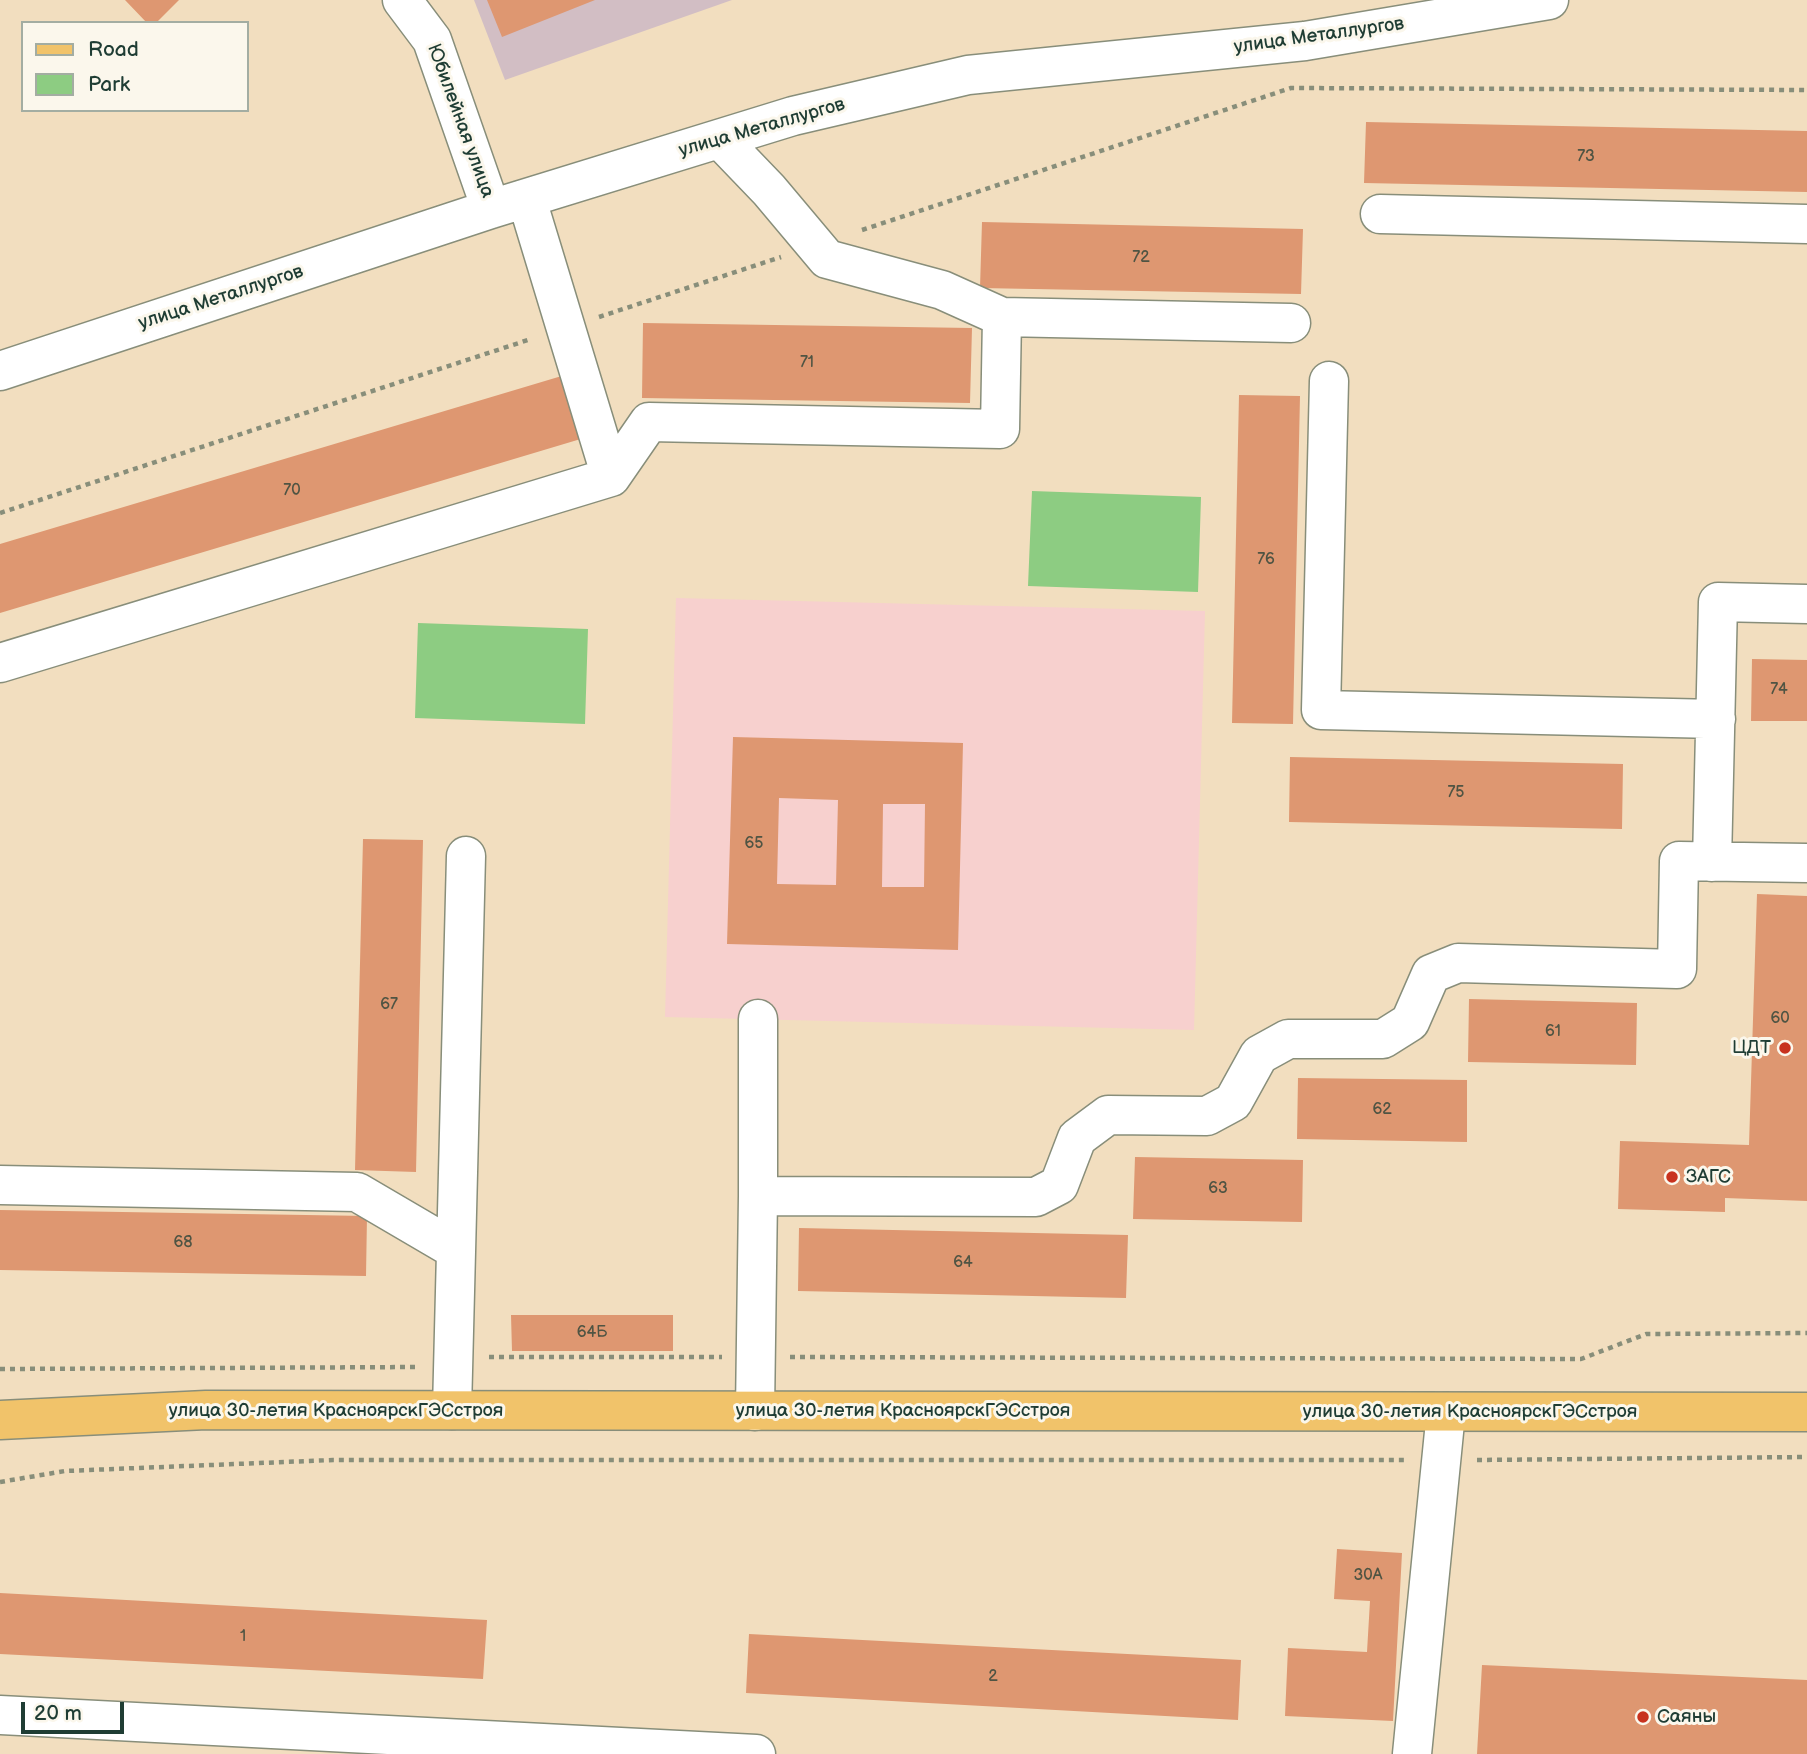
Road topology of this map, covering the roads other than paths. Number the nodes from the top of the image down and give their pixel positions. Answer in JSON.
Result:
{"nodes":[{"id":1,"x":402,"y":0,"type":"edge"},
{"id":2,"x":1549,"y":0,"type":"edge"},
{"id":3,"x":720,"y":139,"type":"junction"},
{"id":4,"x":509,"y":204,"type":"junction"},
{"id":5,"x":1380,"y":214,"type":"dead end"},
{"id":6,"x":1807,"y":224,"type":"edge"},
{"id":7,"x":1002,"y":317,"type":"junction"},
{"id":8,"x":1291,"y":323,"type":"dead end"},
{"id":9,"x":0,"y":371,"type":"edge"},
{"id":10,"x":1329,"y":381,"type":"dead end"},
{"id":11,"x":611,"y":477,"type":"junction"},
{"id":12,"x":1807,"y":604,"type":"edge"},
{"id":13,"x":0,"y":663,"type":"edge"},
{"id":14,"x":1716,"y":719,"type":"junction"},
{"id":15,"x":466,"y":856,"type":"dead end"},
{"id":16,"x":1712,"y":862,"type":"junction"},
{"id":17,"x":1807,"y":863,"type":"edge"},
{"id":18,"x":758,"y":1019,"type":"dead end"},
{"id":19,"x":0,"y":1185,"type":"edge"},
{"id":20,"x":758,"y":1196,"type":"junction"},
{"id":21,"x":456,"y":1250,"type":"junction"},
{"id":22,"x":452,"y":1410,"type":"junction"},
{"id":23,"x":755,"y":1410,"type":"junction"},
{"id":24,"x":1446,"y":1412,"type":"junction"},
{"id":25,"x":1807,"y":1412,"type":"edge"},
{"id":26,"x":0,"y":1420,"type":"edge"},
{"id":27,"x":0,"y":1715,"type":"edge"},
{"id":28,"x":489,"y":1747,"type":"edge"},
{"id":29,"x":756,"y":1754,"type":"edge"},
{"id":30,"x":1412,"y":1754,"type":"edge"}],
"edges":[{"from":1,"to":4,"type":"street","name":"Юбилейная улица"},
{"from":2,"to":3,"type":"street","name":"улица Металлургов"},
{"from":3,"to":4,"type":"street","name":"улица Металлургов"},
{"from":3,"to":7,"type":"street"},
{"from":4,"to":9,"type":"street","name":"улица Металлургов"},
{"from":4,"to":11,"type":"street","name":"Юбилейная улица"},
{"from":5,"to":6,"type":"street"},
{"from":7,"to":8,"type":"street"},
{"from":7,"to":11,"type":"street"},
{"from":10,"to":14,"type":"street"},
{"from":11,"to":13,"type":"street"},
{"from":12,"to":14,"type":"street"},
{"from":14,"to":16,"type":"street"},
{"from":15,"to":21,"type":"street"},
{"from":16,"to":17,"type":"street"},
{"from":16,"to":20,"type":"street"},
{"from":18,"to":20,"type":"street"},
{"from":19,"to":21,"type":"street"},
{"from":20,"to":23,"type":"street"},
{"from":21,"to":22,"type":"street"},
{"from":22,"to":23,"type":"main road","name":"улица 30-летия КрасноярскГЭСстроя"},
{"from":22,"to":26,"type":"main road","name":"улица 30-летия КрасноярскГЭСстроя"},
{"from":23,"to":24,"type":"main road","name":"улица 30-летия КрасноярскГЭСстроя"},
{"from":24,"to":25,"type":"main road","name":"улица 30-летия КрасноярскГЭСстроя"},
{"from":24,"to":30,"type":"street"},
{"from":27,"to":28,"type":"street"},
{"from":28,"to":29,"type":"street"}]}
